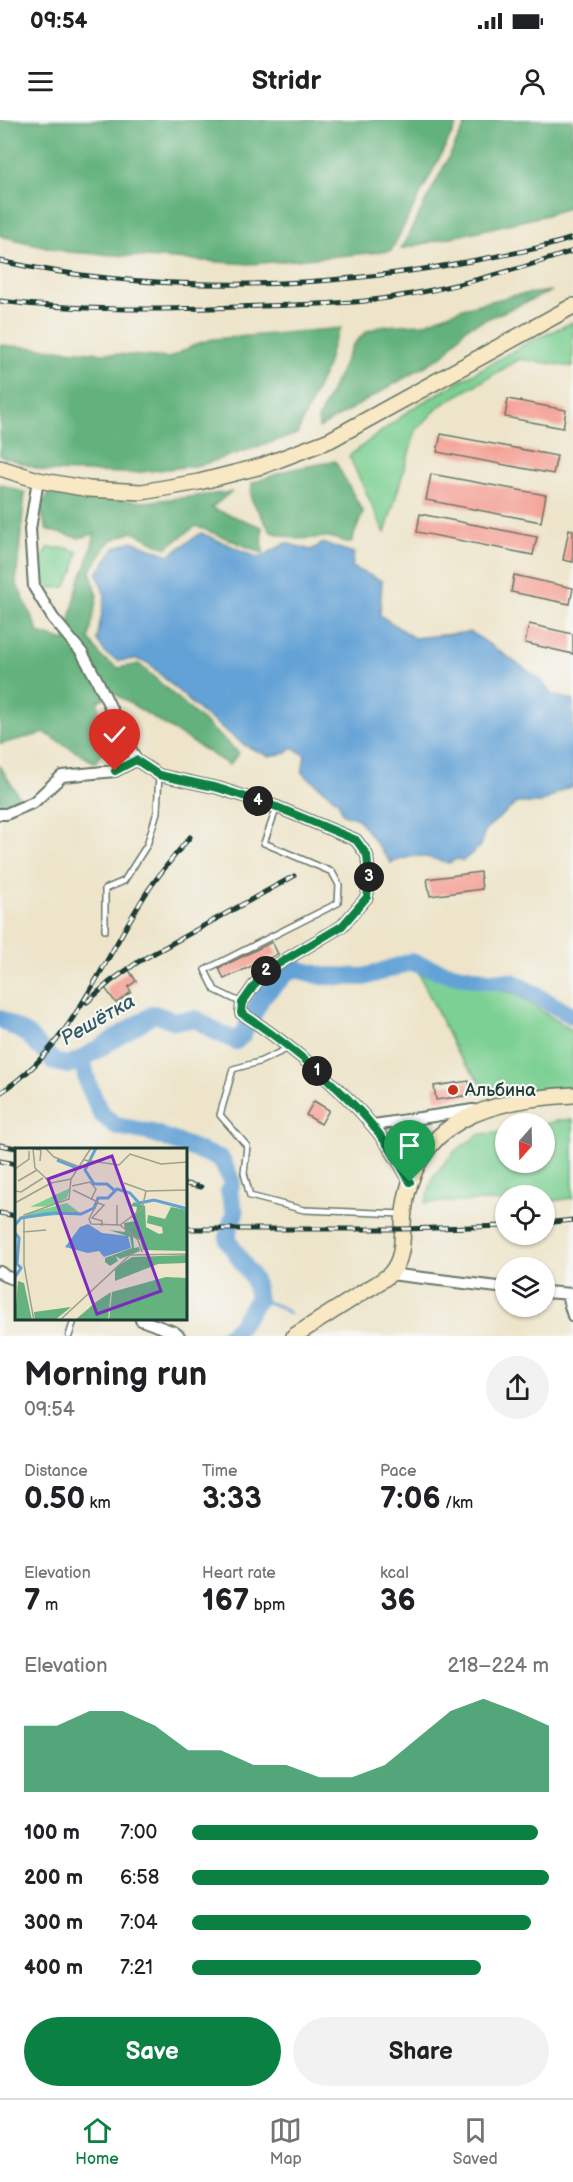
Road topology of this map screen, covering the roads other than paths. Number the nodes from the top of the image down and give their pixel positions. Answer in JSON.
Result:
{"nodes":[{"id":1,"x":573,"y":306,"type":"edge"},
{"id":2,"x":0,"y":468,"type":"edge"},
{"id":3,"x":38,"y":480,"type":"junction"},
{"id":4,"x":136,"y":760,"type":"junction"},
{"id":5,"x":159,"y":775,"type":"junction"},
{"id":6,"x":277,"y":807,"type":"junction"},
{"id":7,"x":0,"y":814,"type":"edge"},
{"id":8,"x":105,"y":930,"type":"dead end"},
{"id":9,"x":242,"y":1008,"type":"junction"},
{"id":10,"x":289,"y":1048,"type":"junction"},
{"id":11,"x":573,"y":1095,"type":"edge"},
{"id":12,"x":486,"y":1108,"type":"junction"},
{"id":13,"x":374,"y":1125,"type":"junction"},
{"id":14,"x":410,"y":1182,"type":"junction"},
{"id":15,"x":403,"y":1214,"type":"junction"},
{"id":16,"x":0,"y":1272,"type":"edge"},
{"id":17,"x":390,"y":1274,"type":"junction"},
{"id":18,"x":15,"y":1280,"type":"edge"},
{"id":19,"x":495,"y":1287,"type":"edge"},
{"id":20,"x":555,"y":1293,"type":"edge"},
{"id":21,"x":570,"y":1295,"type":"edge"},
{"id":22,"x":573,"y":1316,"type":"edge"},
{"id":23,"x":74,"y":1321,"type":"edge"},
{"id":24,"x":144,"y":1321,"type":"edge"},
{"id":25,"x":69,"y":1336,"type":"edge"},
{"id":26,"x":179,"y":1336,"type":"edge"},
{"id":27,"x":294,"y":1336,"type":"edge"}],
"edges":[{"from":1,"to":3,"type":"street"},
{"from":2,"to":3,"type":"street"},
{"from":3,"to":4,"type":"street"},
{"from":4,"to":5,"type":"street"},
{"from":4,"to":7,"type":"street"},
{"from":5,"to":6,"type":"street"},
{"from":5,"to":8,"type":"lane"},
{"from":6,"to":9,"type":"street"},
{"from":6,"to":9,"type":"lane"},
{"from":9,"to":10,"type":"street"},
{"from":10,"to":13,"type":"street"},
{"from":10,"to":15,"type":"lane"},
{"from":11,"to":12,"type":"street"},
{"from":12,"to":13,"type":"street"},
{"from":12,"to":14,"type":"street"},
{"from":13,"to":14,"type":"street"},
{"from":14,"to":15,"type":"street"},
{"from":15,"to":17,"type":"street"},
{"from":16,"to":18,"type":"street"},
{"from":17,"to":19,"type":"street"},
{"from":17,"to":27,"type":"street"},
{"from":20,"to":21,"type":"street"},
{"from":21,"to":22,"type":"street"},
{"from":23,"to":25,"type":"lane"},
{"from":24,"to":26,"type":"street"}]}
